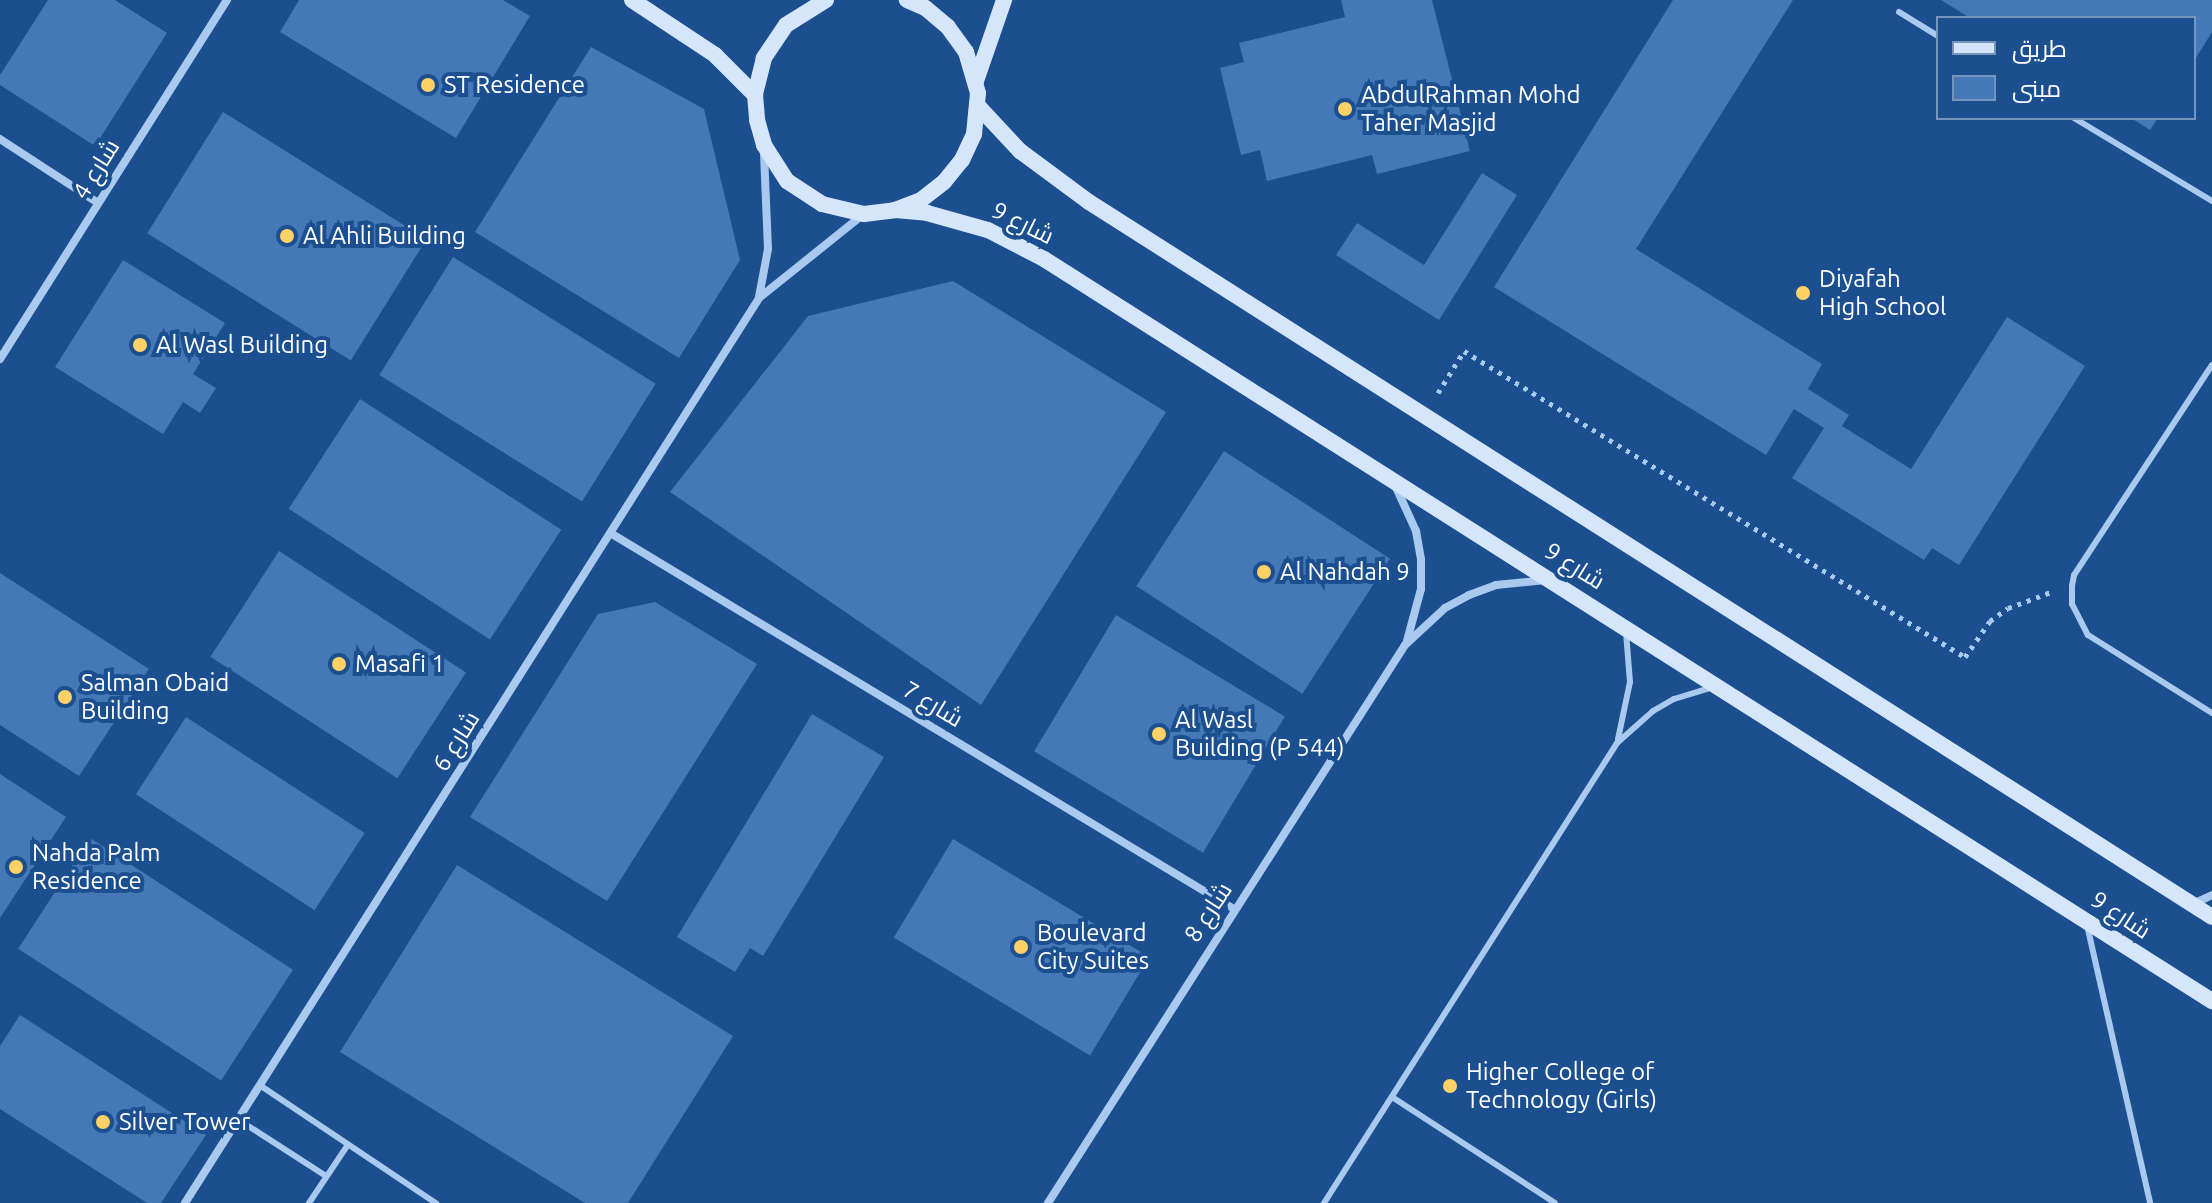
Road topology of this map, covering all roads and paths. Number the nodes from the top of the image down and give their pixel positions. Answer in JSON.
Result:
{"nodes":[{"id":1,"x":227,"y":0,"type":"edge"},
{"id":2,"x":632,"y":0,"type":"edge"},
{"id":3,"x":907,"y":0,"type":"edge"},
{"id":4,"x":1004,"y":0,"type":"edge"},
{"id":5,"x":816,"y":1,"type":"edge"},
{"id":6,"x":1899,"y":12,"type":"dead end"},
{"id":7,"x":1936,"y":35,"type":"edge"},
{"id":8,"x":976,"y":81,"type":"junction"},
{"id":9,"x":755,"y":95,"type":"junction"},
{"id":10,"x":978,"y":106,"type":"junction"},
{"id":11,"x":2077,"y":120,"type":"edge"},
{"id":12,"x":0,"y":139,"type":"edge"},
{"id":13,"x":764,"y":145,"type":"junction"},
{"id":14,"x":2212,"y":201,"type":"edge"},
{"id":15,"x":98,"y":203,"type":"junction"},
{"id":16,"x":895,"y":210,"type":"junction"},
{"id":17,"x":864,"y":214,"type":"junction"},
{"id":18,"x":759,"y":298,"type":"junction"},
{"id":19,"x":0,"y":359,"type":"edge"},
{"id":20,"x":2212,"y":365,"type":"edge"},
{"id":21,"x":1425,"y":413,"type":"junction"},
{"id":22,"x":1390,"y":478,"type":"junction"},
{"id":23,"x":612,"y":534,"type":"junction"},
{"id":24,"x":1554,"y":580,"type":"junction"},
{"id":25,"x":2072,"y":586,"type":"junction"},
{"id":26,"x":1625,"y":626,"type":"junction"},
{"id":27,"x":1405,"y":645,"type":"junction"},
{"id":28,"x":1720,"y":686,"type":"junction"},
{"id":29,"x":2212,"y":713,"type":"edge"},
{"id":30,"x":1617,"y":743,"type":"junction"},
{"id":31,"x":2212,"y":895,"type":"edge"},
{"id":32,"x":2193,"y":904,"type":"junction"},
{"id":33,"x":1234,"y":909,"type":"junction"},
{"id":34,"x":2212,"y":917,"type":"edge"},
{"id":35,"x":2087,"y":922,"type":"junction"},
{"id":36,"x":2212,"y":1001,"type":"edge"},
{"id":37,"x":261,"y":1086,"type":"junction"},
{"id":38,"x":1392,"y":1097,"type":"junction"},
{"id":39,"x":239,"y":1120,"type":"junction"},
{"id":40,"x":347,"y":1146,"type":"junction"},
{"id":41,"x":326,"y":1176,"type":"junction"},
{"id":42,"x":185,"y":1203,"type":"edge"},
{"id":43,"x":309,"y":1203,"type":"edge"},
{"id":44,"x":436,"y":1203,"type":"edge"},
{"id":45,"x":1048,"y":1203,"type":"edge"},
{"id":46,"x":1324,"y":1203,"type":"edge"},
{"id":47,"x":1555,"y":1203,"type":"edge"},
{"id":48,"x":2150,"y":1203,"type":"edge"}],
"edges":[{"from":1,"to":15,"type":"street","name":"شارع 4"},
{"from":2,"to":9,"type":"street"},
{"from":3,"to":8,"type":"street"},
{"from":4,"to":8,"type":"street"},
{"from":5,"to":9,"type":"street"},
{"from":6,"to":7,"type":"lane"},
{"from":8,"to":10,"type":"street"},
{"from":9,"to":13,"type":"street"},
{"from":10,"to":16,"type":"street"},
{"from":10,"to":21,"type":"street","name":"شارع 9"},
{"from":11,"to":14,"type":"lane"},
{"from":12,"to":15,"type":"street"},
{"from":13,"to":17,"type":"street"},
{"from":13,"to":18,"type":"street","name":"شارع 6"},
{"from":15,"to":19,"type":"street","name":"شارع 4"},
{"from":16,"to":17,"type":"street"},
{"from":16,"to":22,"type":"street","name":"شارع 9"},
{"from":17,"to":18,"type":"street","name":"شارع 6"},
{"from":18,"to":23,"type":"street","name":"شارع 6"},
{"from":20,"to":25,"type":"lane"},
{"from":21,"to":25,"type":"path"},
{"from":21,"to":32,"type":"street","name":"شارع 9"},
{"from":22,"to":24,"type":"street","name":"شارع 9"},
{"from":22,"to":27,"type":"street","name":"شارع 8"},
{"from":23,"to":33,"type":"street","name":"شارع 7"},
{"from":23,"to":37,"type":"street","name":"شارع 6"},
{"from":24,"to":26,"type":"street","name":"شارع 9"},
{"from":24,"to":27,"type":"street","name":"شارع 8"},
{"from":25,"to":29,"type":"lane"},
{"from":26,"to":28,"type":"street","name":"شارع 9"},
{"from":26,"to":30,"type":"lane"},
{"from":27,"to":33,"type":"street","name":"شارع 8"},
{"from":28,"to":30,"type":"lane"},
{"from":28,"to":35,"type":"street","name":"شارع 9"},
{"from":30,"to":38,"type":"lane"},
{"from":31,"to":32,"type":"street"},
{"from":32,"to":34,"type":"street","name":"شارع 9"},
{"from":33,"to":45,"type":"street","name":"شارع 8"},
{"from":35,"to":36,"type":"street","name":"شارع 9"},
{"from":35,"to":48,"type":"lane"},
{"from":37,"to":39,"type":"street","name":"شارع 6"},
{"from":37,"to":40,"type":"lane"},
{"from":38,"to":46,"type":"lane"},
{"from":38,"to":47,"type":"lane"},
{"from":39,"to":41,"type":"lane"},
{"from":39,"to":42,"type":"street","name":"شارع 6"},
{"from":40,"to":41,"type":"lane"},
{"from":40,"to":44,"type":"lane"},
{"from":41,"to":43,"type":"lane"}]}
